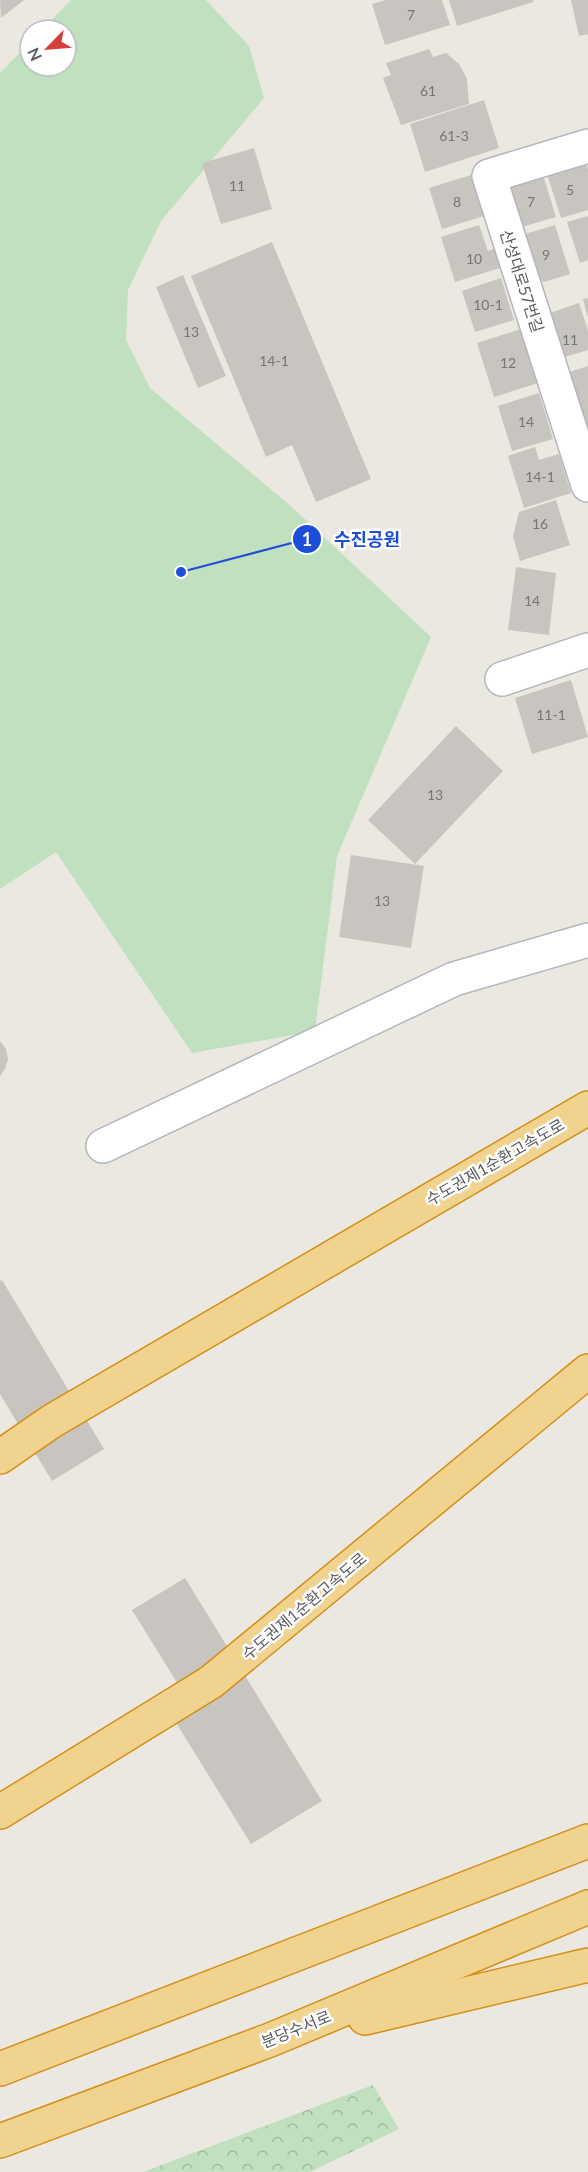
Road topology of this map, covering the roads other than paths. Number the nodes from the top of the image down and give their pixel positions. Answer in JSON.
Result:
{"nodes":[{"id":1,"x":588,"y":146,"type":"edge"},
{"id":2,"x":588,"y":485,"type":"edge"},
{"id":3,"x":588,"y":650,"type":"edge"},
{"id":4,"x":502,"y":679,"type":"dead end"},
{"id":5,"x":588,"y":940,"type":"edge"},
{"id":6,"x":588,"y":1108,"type":"edge"},
{"id":7,"x":103,"y":1146,"type":"dead end"},
{"id":8,"x":588,"y":1371,"type":"edge"},
{"id":9,"x":0,"y":1457,"type":"edge"},
{"id":10,"x":0,"y":1812,"type":"edge"},
{"id":11,"x":588,"y":1841,"type":"edge"},
{"id":12,"x":588,"y":1907,"type":"edge"},
{"id":13,"x":588,"y":1965,"type":"edge"},
{"id":14,"x":270,"y":2040,"type":"junction"},
{"id":15,"x":0,"y":2069,"type":"edge"},
{"id":16,"x":0,"y":2141,"type":"edge"}],
"edges":[{"from":1,"to":2,"type":"street","name":"산성대로57번길"},
{"from":3,"to":4,"type":"street"},
{"from":5,"to":7,"type":"street"},
{"from":6,"to":9,"type":"highway","name":"수도권제1순환고속도로"},
{"from":8,"to":10,"type":"highway","name":"수도권제1순환고속도로"},
{"from":11,"to":15,"type":"highway"},
{"from":12,"to":14,"type":"highway","name":"분당수서로"},
{"from":13,"to":14,"type":"highway"},
{"from":14,"to":16,"type":"highway","name":"분당수서로"}]}
